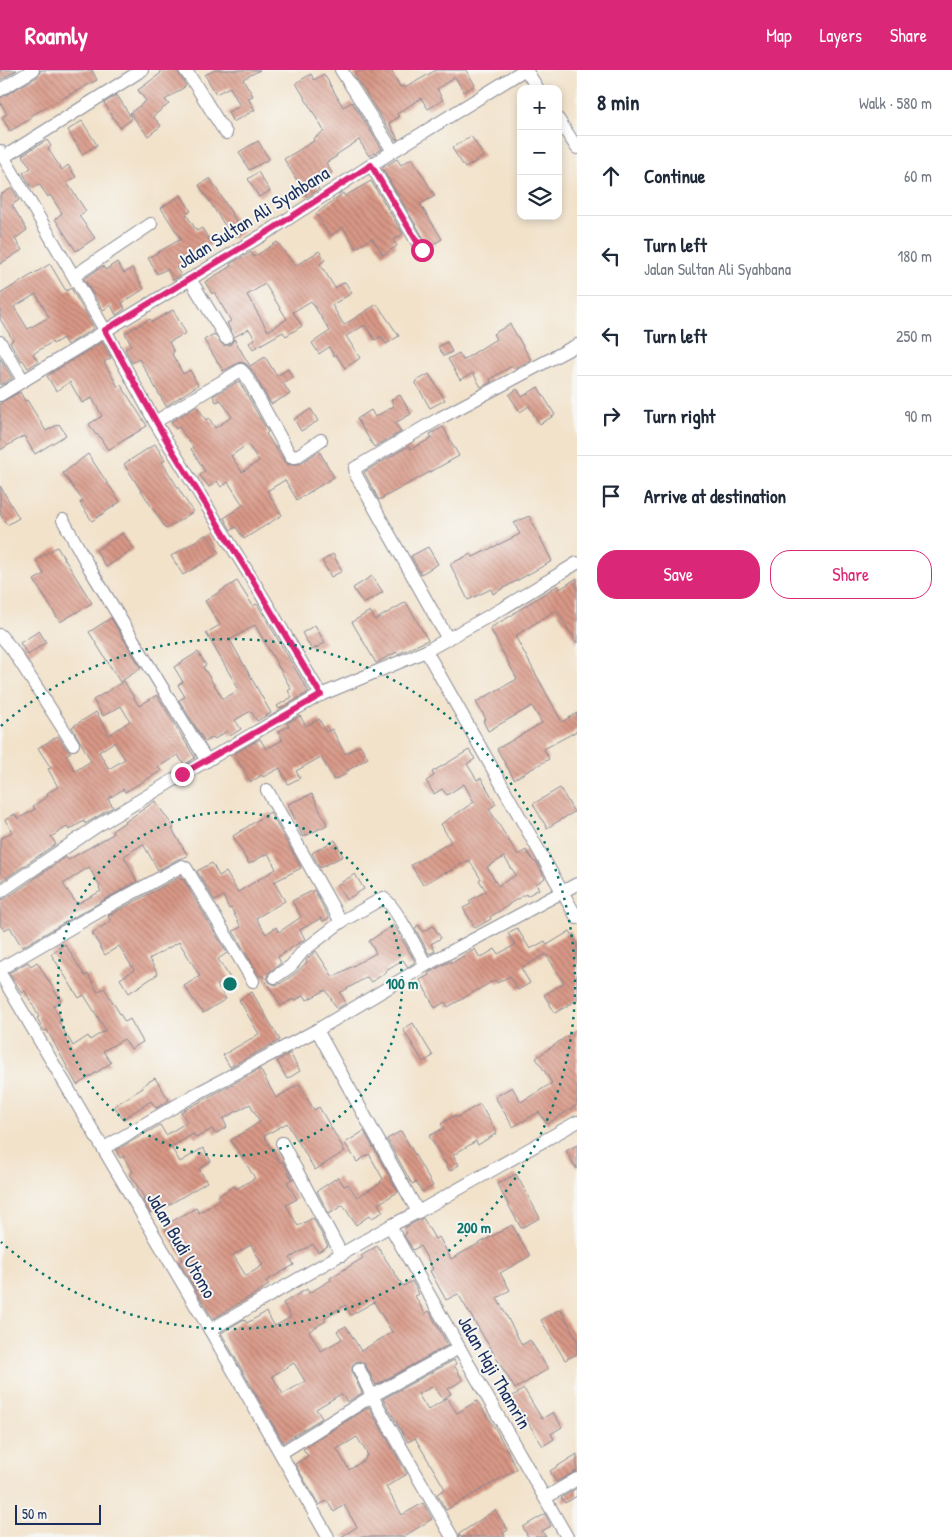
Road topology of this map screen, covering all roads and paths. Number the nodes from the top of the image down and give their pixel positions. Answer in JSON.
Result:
{"nodes":[{"id":1,"x":33,"y":70,"type":"edge"},
{"id":2,"x":142,"y":70,"type":"edge"},
{"id":3,"x":186,"y":70,"type":"edge"},
{"id":4,"x":341,"y":70,"type":"edge"},
{"id":5,"x":525,"y":70,"type":"edge"},
{"id":6,"x":535,"y":85,"type":"edge"},
{"id":7,"x":0,"y":90,"type":"edge"},
{"id":8,"x":562,"y":125,"type":"edge"},
{"id":9,"x":226,"y":133,"type":"dead end"},
{"id":10,"x":577,"y":148,"type":"edge"},
{"id":11,"x":393,"y":151,"type":"junction"},
{"id":12,"x":2,"y":154,"type":"edge"},
{"id":13,"x":371,"y":165,"type":"junction"},
{"id":14,"x":151,"y":224,"type":"dead end"},
{"id":15,"x":422,"y":250,"type":"dead end"},
{"id":16,"x":74,"y":276,"type":"junction"},
{"id":17,"x":190,"y":279,"type":"junction"},
{"id":18,"x":105,"y":330,"type":"junction"},
{"id":19,"x":226,"y":338,"type":"dead end"},
{"id":20,"x":0,"y":342,"type":"edge"},
{"id":21,"x":577,"y":345,"type":"edge"},
{"id":22,"x":22,"y":380,"type":"junction"},
{"id":23,"x":0,"y":395,"type":"edge"},
{"id":24,"x":156,"y":422,"type":"junction"},
{"id":25,"x":321,"y":440,"type":"dead end"},
{"id":26,"x":63,"y":520,"type":"dead end"},
{"id":27,"x":577,"y":562,"type":"edge"},
{"id":28,"x":0,"y":635,"type":"edge"},
{"id":29,"x":448,"y":639,"type":"junction"},
{"id":30,"x":426,"y":651,"type":"junction"},
{"id":31,"x":321,"y":695,"type":"junction"},
{"id":32,"x":73,"y":744,"type":"dead end"},
{"id":33,"x":207,"y":761,"type":"junction"},
{"id":34,"x":267,"y":790,"type":"dead end"},
{"id":35,"x":577,"y":884,"type":"edge"},
{"id":36,"x":0,"y":892,"type":"edge"},
{"id":37,"x":562,"y":892,"type":"junction"},
{"id":38,"x":577,"y":918,"type":"edge"},
{"id":39,"x":341,"y":922,"type":"junction"},
{"id":40,"x":426,"y":965,"type":"junction"},
{"id":41,"x":0,"y":969,"type":"edge"},
{"id":42,"x":0,"y":973,"type":"edge"},
{"id":43,"x":276,"y":978,"type":"dead end"},
{"id":44,"x":253,"y":981,"type":"dead end"},
{"id":45,"x":317,"y":1030,"type":"junction"},
{"id":46,"x":576,"y":1124,"type":"edge"},
{"id":47,"x":282,"y":1143,"type":"dead end"},
{"id":48,"x":104,"y":1148,"type":"junction"},
{"id":49,"x":418,"y":1212,"type":"junction"},
{"id":50,"x":390,"y":1226,"type":"junction"},
{"id":51,"x":342,"y":1255,"type":"junction"},
{"id":52,"x":210,"y":1330,"type":"junction"},
{"id":53,"x":460,"y":1348,"type":"junction"},
{"id":54,"x":359,"y":1369,"type":"dead end"},
{"id":55,"x":372,"y":1396,"type":"junction"},
{"id":56,"x":281,"y":1453,"type":"junction"},
{"id":57,"x":577,"y":1478,"type":"edge"},
{"id":58,"x":544,"y":1498,"type":"junction"},
{"id":59,"x":328,"y":1537,"type":"edge"},
{"id":60,"x":452,"y":1537,"type":"edge"},
{"id":61,"x":567,"y":1537,"type":"edge"}],
"edges":[{"from":1,"to":7,"type":"street"},
{"from":2,"to":12,"type":"street"},
{"from":3,"to":9,"type":"street"},
{"from":4,"to":11,"type":"street"},
{"from":5,"to":6,"type":"street"},
{"from":5,"to":11,"type":"street","name":"Jalan Sultan Ali Syahbana"},
{"from":8,"to":10,"type":"street"},
{"from":11,"to":13,"type":"street","name":"Jalan Sultan Ali Syahbana"},
{"from":12,"to":16,"type":"street"},
{"from":13,"to":15,"type":"street"},
{"from":13,"to":17,"type":"street","name":"Jalan Sultan Ali Syahbana"},
{"from":14,"to":16,"type":"street"},
{"from":16,"to":18,"type":"street"},
{"from":17,"to":18,"type":"street","name":"Jalan Sultan Ali Syahbana"},
{"from":17,"to":19,"type":"street"},
{"from":18,"to":22,"type":"street","name":"Jalan Sultan Ali Syahbana"},
{"from":18,"to":24,"type":"street"},
{"from":20,"to":22,"type":"street"},
{"from":21,"to":29,"type":"street"},
{"from":22,"to":23,"type":"street","name":"Jalan Sultan Ali Syahbana"},
{"from":24,"to":25,"type":"street"},
{"from":24,"to":31,"type":"street"},
{"from":26,"to":33,"type":"street"},
{"from":27,"to":29,"type":"street"},
{"from":28,"to":32,"type":"street"},
{"from":29,"to":30,"type":"street"},
{"from":30,"to":31,"type":"street"},
{"from":30,"to":37,"type":"street"},
{"from":31,"to":33,"type":"street"},
{"from":33,"to":36,"type":"street"},
{"from":34,"to":39,"type":"street"},
{"from":35,"to":37,"type":"street"},
{"from":37,"to":38,"type":"street"},
{"from":37,"to":40,"type":"street"},
{"from":39,"to":40,"type":"street"},
{"from":39,"to":43,"type":"street"},
{"from":40,"to":45,"type":"street"},
{"from":41,"to":44,"type":"street"},
{"from":42,"to":48,"type":"street","name":"Jalan Budi Utomo"},
{"from":45,"to":48,"type":"street"},
{"from":45,"to":49,"type":"street"},
{"from":46,"to":49,"type":"street"},
{"from":47,"to":51,"type":"street"},
{"from":48,"to":52,"type":"street","name":"Jalan Budi Utomo"},
{"from":49,"to":50,"type":"street"},
{"from":50,"to":51,"type":"street"},
{"from":50,"to":53,"type":"street","name":"Jalan Haji Thamrin"},
{"from":51,"to":52,"type":"street"},
{"from":52,"to":56,"type":"street","name":"Jalan Budi Utomo"},
{"from":53,"to":55,"type":"street"},
{"from":53,"to":58,"type":"street","name":"Jalan Haji Thamrin"},
{"from":54,"to":55,"type":"street"},
{"from":55,"to":56,"type":"street"},
{"from":55,"to":60,"type":"street"},
{"from":56,"to":59,"type":"street","name":"Jalan Budi Utomo"},
{"from":57,"to":58,"type":"street"},
{"from":58,"to":61,"type":"street","name":"Jalan Haji Thamrin"}]}
